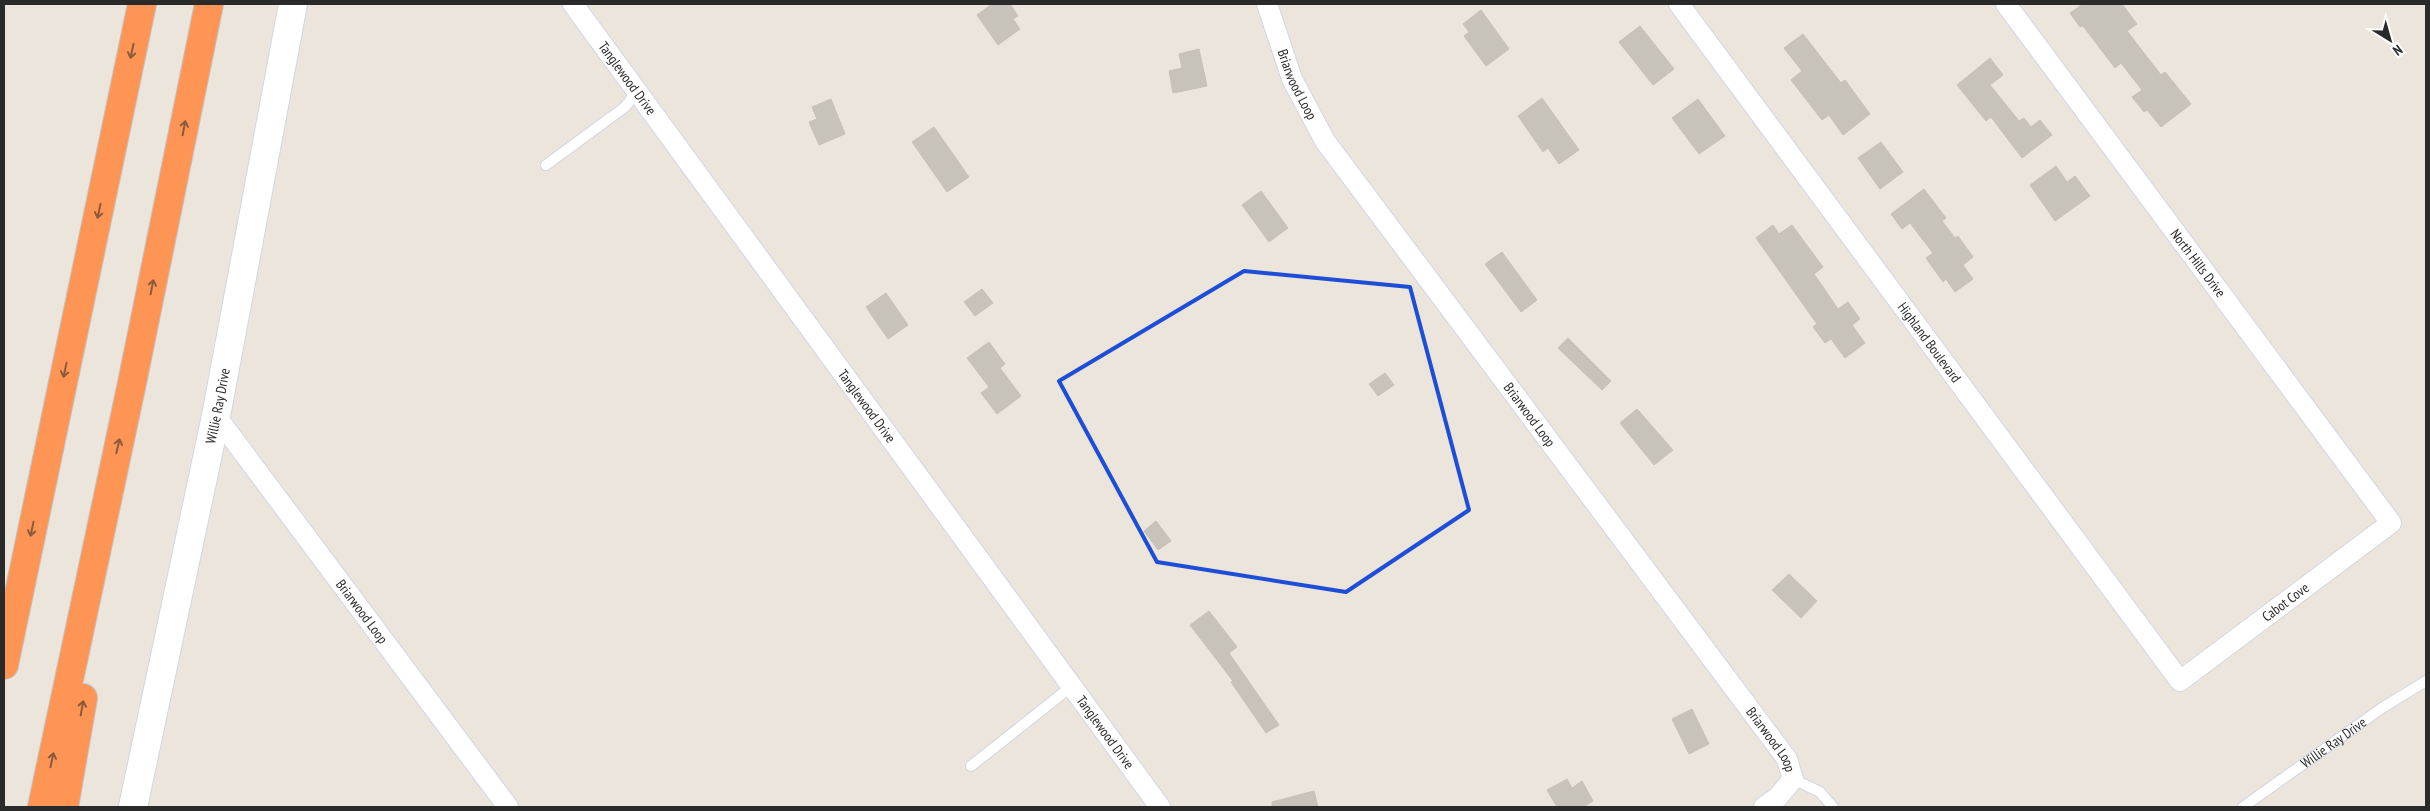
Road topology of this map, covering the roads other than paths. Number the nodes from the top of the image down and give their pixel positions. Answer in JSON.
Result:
{"nodes":[{"id":1,"x":142,"y":4,"type":"edge"},
{"id":2,"x":209,"y":4,"type":"edge"},
{"id":3,"x":293,"y":4,"type":"edge"},
{"id":4,"x":573,"y":4,"type":"edge"},
{"id":5,"x":1267,"y":4,"type":"edge"},
{"id":6,"x":1679,"y":4,"type":"edge"},
{"id":7,"x":2006,"y":4,"type":"edge"},
{"id":8,"x":637,"y":91,"type":"junction"},
{"id":9,"x":546,"y":165,"type":"dead end"},
{"id":10,"x":216,"y":416,"type":"junction"},
{"id":11,"x":111,"y":476,"type":"junction"},
{"id":12,"x":2391,"y":523,"type":"joint"},
{"id":13,"x":4,"y":661,"type":"edge"},
{"id":14,"x":2180,"y":681,"type":"joint"},
{"id":15,"x":2426,"y":681,"type":"edge"},
{"id":16,"x":1072,"y":686,"type":"junction"},
{"id":17,"x":971,"y":766,"type":"dead end"},
{"id":18,"x":1793,"y":779,"type":"junction"},
{"id":19,"x":42,"y":807,"type":"edge"},
{"id":20,"x":64,"y":807,"type":"edge"},
{"id":21,"x":133,"y":807,"type":"edge"},
{"id":22,"x":508,"y":807,"type":"edge"},
{"id":23,"x":1160,"y":807,"type":"edge"},
{"id":24,"x":1764,"y":807,"type":"edge"},
{"id":25,"x":1832,"y":807,"type":"edge"},
{"id":26,"x":2242,"y":807,"type":"edge"}],
"edges":[{"from":1,"to":13,"type":"highway","one_way":true},
{"from":11,"to":2,"type":"highway","one_way":true},
{"from":3,"to":10,"type":"street","name":"Willie Ray Drive"},
{"from":4,"to":8,"type":"street","name":"Tanglewood Drive"},
{"from":5,"to":18,"type":"street","name":"Briarwood Loop"},
{"from":6,"to":14,"type":"street","name":"Highland Boulevard"},
{"from":7,"to":12,"type":"street","name":"North Hills Drive"},
{"from":8,"to":9,"type":"lane"},
{"from":8,"to":16,"type":"street","name":"Tanglewood Drive"},
{"from":10,"to":21,"type":"street","name":"Willie Ray Drive"},
{"from":10,"to":22,"type":"street","name":"Briarwood Loop"},
{"from":19,"to":11,"type":"highway","one_way":true},
{"from":20,"to":11,"type":"highway","one_way":true},
{"from":12,"to":14,"type":"street","name":"Cabot Cove"},
{"from":15,"to":26,"type":"lane","name":"Willie Ray Drive"},
{"from":16,"to":17,"type":"lane"},
{"from":16,"to":23,"type":"street","name":"Tanglewood Drive"},
{"from":18,"to":24,"type":"street","name":"Briarwood Loop"},
{"from":18,"to":25,"type":"lane"}]}
